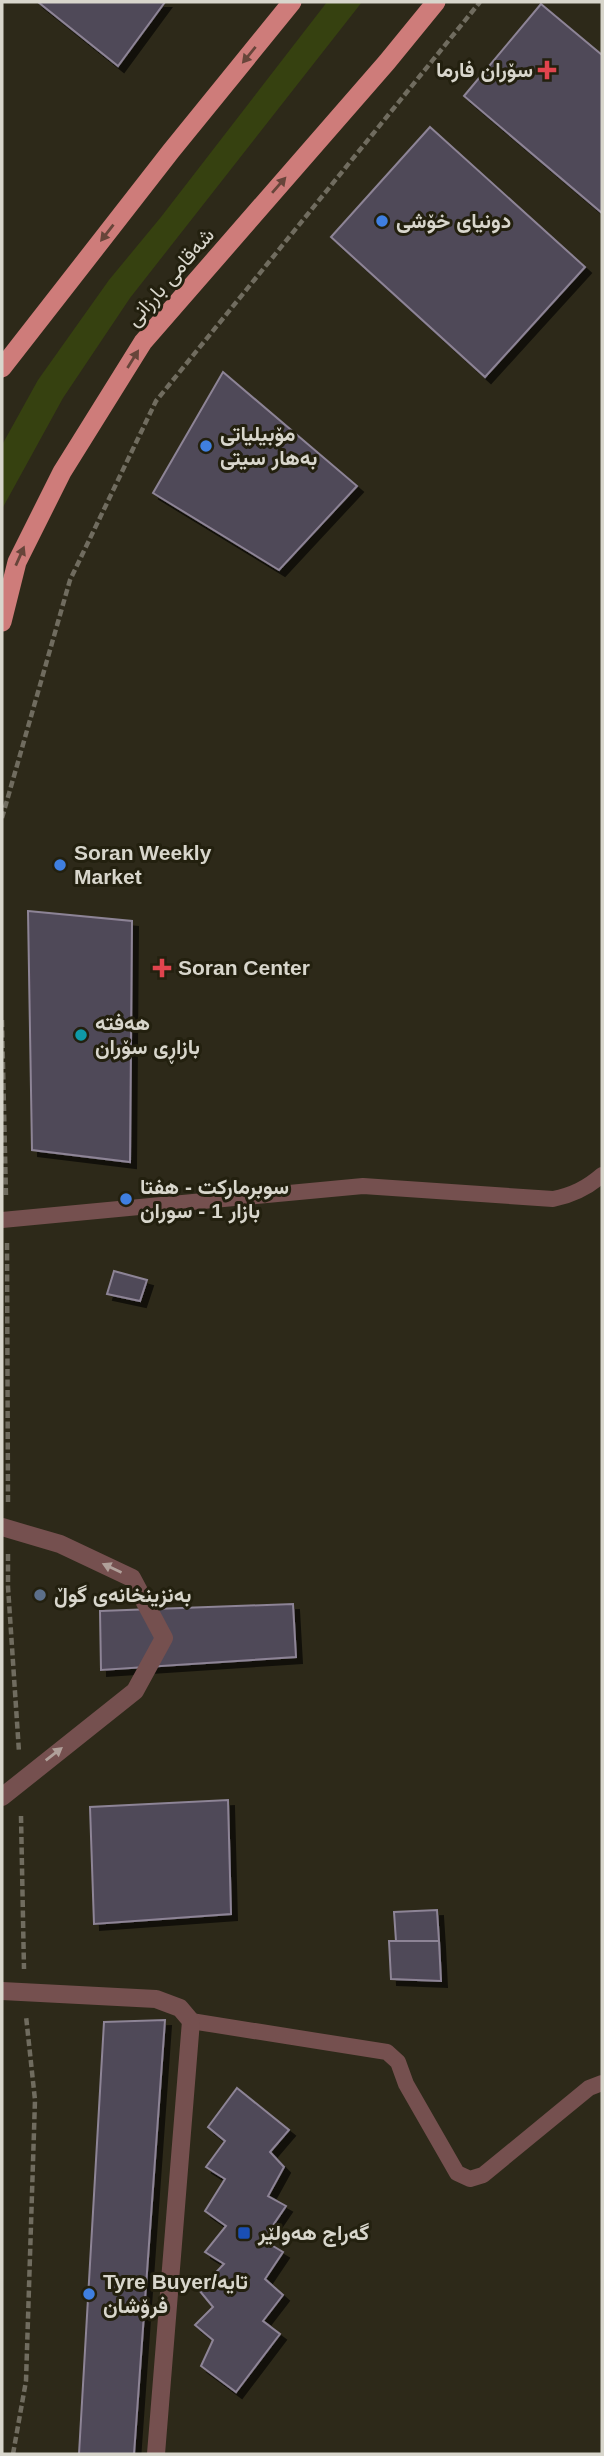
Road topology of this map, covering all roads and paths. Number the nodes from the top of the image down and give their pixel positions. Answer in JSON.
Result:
{"nodes":[{"id":1,"x":292,"y":2,"type":"edge"},
{"id":2,"x":436,"y":2,"type":"edge"},
{"id":3,"x":481,"y":2,"type":"edge"},
{"id":4,"x":2,"y":368,"type":"edge"},
{"id":5,"x":2,"y":622,"type":"edge"},
{"id":6,"x":2,"y":818,"type":"edge"},
{"id":7,"x":2,"y":1020,"type":"edge"},
{"id":8,"x":602,"y":1175,"type":"edge"},
{"id":9,"x":4,"y":1220,"type":"edge"},
{"id":10,"x":5,"y":1528,"type":"edge"},
{"id":11,"x":21,"y":1781,"type":"junction"},
{"id":12,"x":2,"y":1797,"type":"edge"},
{"id":13,"x":2,"y":1991,"type":"edge"},
{"id":14,"x":24,"y":1992,"type":"junction"},
{"id":15,"x":191,"y":2021,"type":"junction"},
{"id":16,"x":602,"y":2083,"type":"edge"},
{"id":17,"x":13,"y":2454,"type":"edge"},
{"id":18,"x":156,"y":2454,"type":"edge"}],
"edges":[{"from":1,"to":4,"type":"highway","one_way":true},
{"from":5,"to":2,"type":"highway","name":"شەقامی بارزانی","one_way":true},
{"from":3,"to":6,"type":"path"},
{"from":7,"to":9,"type":"path"},
{"from":8,"to":9,"type":"lane"},
{"from":9,"to":10,"type":"path"},
{"from":10,"to":11,"type":"path"},
{"from":11,"to":10,"type":"street","one_way":true},
{"from":11,"to":12,"type":"street"},
{"from":11,"to":14,"type":"path"},
{"from":13,"to":14,"type":"street"},
{"from":14,"to":15,"type":"street"},
{"from":14,"to":17,"type":"path"},
{"from":15,"to":16,"type":"lane"},
{"from":15,"to":18,"type":"street"}]}
